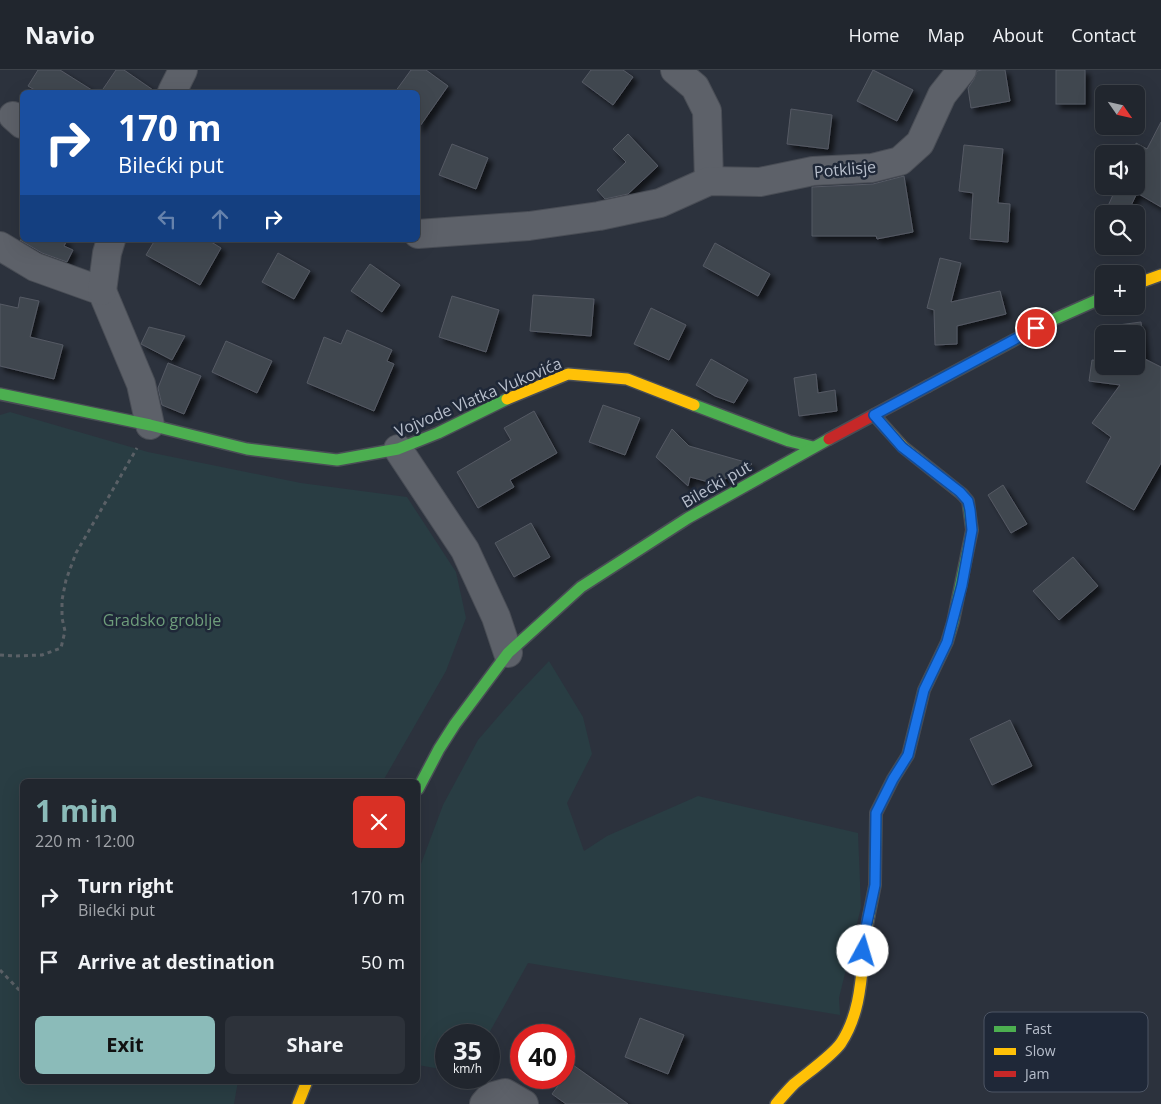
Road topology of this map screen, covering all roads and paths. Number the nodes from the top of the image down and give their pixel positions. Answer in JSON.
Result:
{"nodes":[{"id":1,"x":183,"y":70,"type":"edge"},
{"id":2,"x":675,"y":70,"type":"edge"},
{"id":3,"x":962,"y":70,"type":"edge"},
{"id":4,"x":173,"y":90,"type":"edge"},
{"id":5,"x":709,"y":181,"type":"junction"},
{"id":6,"x":420,"y":234,"type":"edge"},
{"id":7,"x":110,"y":242,"type":"edge"},
{"id":8,"x":0,"y":246,"type":"edge"},
{"id":9,"x":1161,"y":275,"type":"edge"},
{"id":10,"x":1145,"y":281,"type":"edge"},
{"id":11,"x":102,"y":291,"type":"junction"},
{"id":12,"x":1095,"y":301,"type":"edge"},
{"id":13,"x":0,"y":394,"type":"edge"},
{"id":14,"x":874,"y":415,"type":"junction"},
{"id":15,"x":150,"y":425,"type":"junction"},
{"id":16,"x":813,"y":447,"type":"junction"},
{"id":17,"x":398,"y":449,"type":"junction"},
{"id":18,"x":508,"y":653,"type":"junction"},
{"id":19,"x":0,"y":654,"type":"edge"},
{"id":20,"x":420,"y":784,"type":"edge"},
{"id":21,"x":0,"y":970,"type":"edge"},
{"id":22,"x":20,"y":991,"type":"edge"},
{"id":23,"x":306,"y":1084,"type":"edge"},
{"id":24,"x":298,"y":1104,"type":"edge"},
{"id":25,"x":484,"y":1104,"type":"edge"},
{"id":26,"x":524,"y":1104,"type":"edge"},
{"id":27,"x":776,"y":1104,"type":"edge"}],
"edges":[{"from":1,"to":4,"type":"street"},
{"from":2,"to":5,"type":"street"},
{"from":3,"to":5,"type":"street","name":"Potklisje"},
{"from":5,"to":6,"type":"street","name":"Potklisje"},
{"from":7,"to":11,"type":"street"},
{"from":8,"to":11,"type":"street"},
{"from":9,"to":10,"type":"street"},
{"from":11,"to":15,"type":"street"},
{"from":12,"to":14,"type":"street","name":"Bilećki put"},
{"from":13,"to":15,"type":"street","name":"Vojvode Vlatka Vukovića"},
{"from":14,"to":16,"type":"street","name":"Bilećki put"},
{"from":14,"to":27,"type":"street"},
{"from":15,"to":17,"type":"street","name":"Vojvode Vlatka Vukovića"},
{"from":15,"to":19,"type":"path"},
{"from":16,"to":17,"type":"street","name":"Vojvode Vlatka Vukovića"},
{"from":16,"to":18,"type":"street","name":"Bilećki put"},
{"from":17,"to":18,"type":"street"},
{"from":18,"to":20,"type":"street","name":"Bilećki put"},
{"from":21,"to":22,"type":"path"},
{"from":23,"to":24,"type":"street"},
{"from":25,"to":26,"type":"street"}]}
